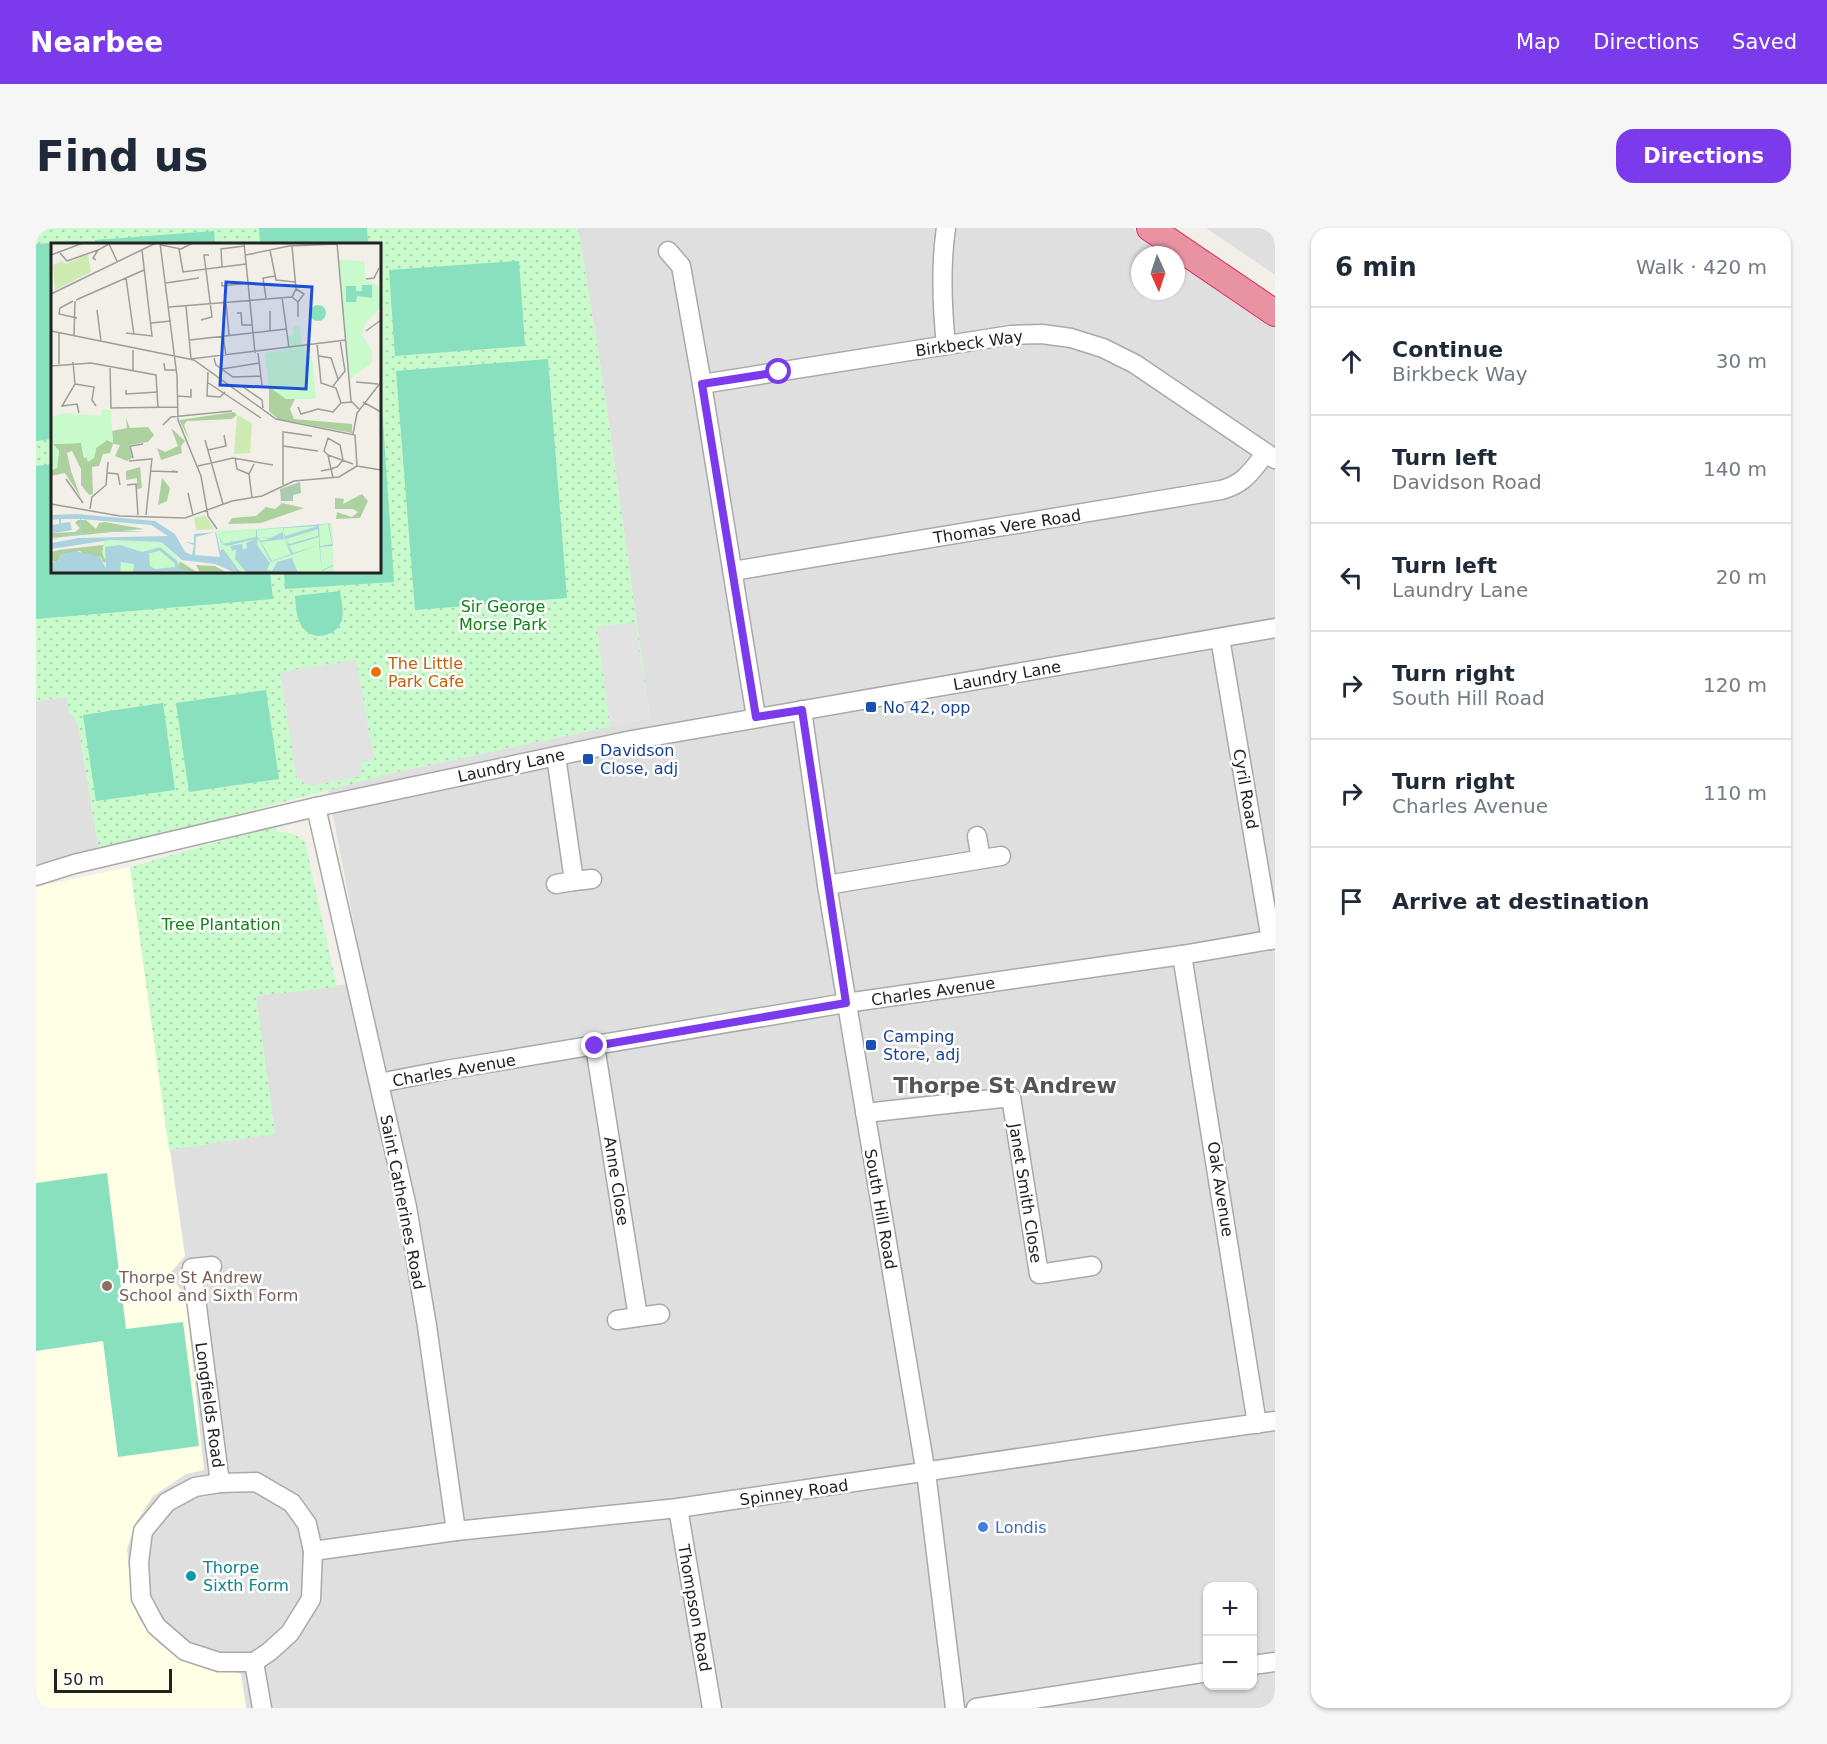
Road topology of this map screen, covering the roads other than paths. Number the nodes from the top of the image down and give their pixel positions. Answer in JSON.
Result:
{"nodes":[{"id":1,"x":946,"y":228,"type":"edge"},
{"id":2,"x":1150,"y":228,"type":"edge"},
{"id":3,"x":668,"y":250,"type":"dead end"},
{"id":4,"x":1275,"y":313,"type":"edge"},
{"id":5,"x":946,"y":345,"type":"junction"},
{"id":6,"x":702,"y":384,"type":"junction"},
{"id":7,"x":1270,"y":456,"type":"edge"},
{"id":8,"x":733,"y":571,"type":"junction"},
{"id":9,"x":1275,"y":628,"type":"edge"},
{"id":10,"x":1220,"y":638,"type":"junction"},
{"id":11,"x":802,"y":710,"type":"junction"},
{"id":12,"x":756,"y":717,"type":"junction"},
{"id":13,"x":556,"y":756,"type":"junction"},
{"id":14,"x":316,"y":807,"type":"junction"},
{"id":15,"x":977,"y":836,"type":"dead end"},
{"id":16,"x":1001,"y":856,"type":"dead end"},
{"id":17,"x":981,"y":859,"type":"junction"},
{"id":18,"x":36,"y":876,"type":"edge"},
{"id":19,"x":574,"y":881,"type":"dead end"},
{"id":20,"x":827,"y":885,"type":"junction"},
{"id":21,"x":1273,"y":939,"type":"edge"},
{"id":22,"x":1182,"y":955,"type":"junction"},
{"id":23,"x":846,"y":1003,"type":"junction"},
{"id":24,"x":595,"y":1046,"type":"junction"},
{"id":25,"x":379,"y":1083,"type":"junction"},
{"id":26,"x":864,"y":1113,"type":"junction"},
{"id":27,"x":212,"y":1266,"type":"dead end"},
{"id":28,"x":1092,"y":1266,"type":"dead end"},
{"id":29,"x":660,"y":1314,"type":"dead end"},
{"id":30,"x":638,"y":1317,"type":"junction"},
{"id":31,"x":617,"y":1320,"type":"dead end"},
{"id":32,"x":1266,"y":1423,"type":"edge"},
{"id":33,"x":926,"y":1473,"type":"junction"},
{"id":34,"x":220,"y":1483,"type":"junction"},
{"id":35,"x":678,"y":1508,"type":"junction"},
{"id":36,"x":456,"y":1531,"type":"junction"},
{"id":37,"x":313,"y":1551,"type":"junction"},
{"id":38,"x":254,"y":1662,"type":"junction"},
{"id":39,"x":1275,"y":1662,"type":"edge"},
{"id":40,"x":1257,"y":1664,"type":"edge"},
{"id":41,"x":1203,"y":1673,"type":"edge"},
{"id":42,"x":262,"y":1708,"type":"edge"},
{"id":43,"x":712,"y":1708,"type":"edge"},
{"id":44,"x":955,"y":1708,"type":"edge"},
{"id":45,"x":976,"y":1708,"type":"edge"}],
"edges":[{"from":1,"to":5,"type":"street"},
{"from":2,"to":4,"type":"highway"},
{"from":3,"to":6,"type":"street"},
{"from":5,"to":6,"type":"street","name":"Birkbeck Way"},
{"from":5,"to":7,"type":"street","name":"Birkbeck Way"},
{"from":6,"to":8,"type":"street"},
{"from":7,"to":8,"type":"street","name":"Thomas Vere Road"},
{"from":8,"to":12,"type":"street"},
{"from":9,"to":10,"type":"street","name":"Laundry Lane"},
{"from":10,"to":11,"type":"street","name":"Laundry Lane"},
{"from":10,"to":21,"type":"street","name":"Cyril Road"},
{"from":11,"to":12,"type":"street","name":"Laundry Lane"},
{"from":11,"to":20,"type":"street","name":"South Hill Road"},
{"from":12,"to":13,"type":"street","name":"Laundry Lane"},
{"from":13,"to":14,"type":"street","name":"Laundry Lane"},
{"from":13,"to":19,"type":"street"},
{"from":14,"to":18,"type":"street","name":"Laundry Lane"},
{"from":14,"to":25,"type":"street","name":"Saint Catherines Road"},
{"from":15,"to":17,"type":"street"},
{"from":16,"to":17,"type":"street"},
{"from":17,"to":20,"type":"street"},
{"from":20,"to":23,"type":"street","name":"South Hill Road"},
{"from":21,"to":22,"type":"street","name":"Charles Avenue"},
{"from":22,"to":23,"type":"street","name":"Charles Avenue"},
{"from":22,"to":32,"type":"street","name":"Oak Avenue"},
{"from":23,"to":24,"type":"street","name":"Charles Avenue"},
{"from":23,"to":26,"type":"street","name":"South Hill Road"},
{"from":24,"to":25,"type":"street","name":"Charles Avenue"},
{"from":24,"to":30,"type":"street","name":"Anne Close"},
{"from":25,"to":36,"type":"street","name":"Saint Catherines Road"},
{"from":26,"to":28,"type":"street","name":"Janet Smith Close"},
{"from":26,"to":33,"type":"street","name":"South Hill Road"},
{"from":27,"to":34,"type":"street","name":"Longfields Road"},
{"from":29,"to":30,"type":"street"},
{"from":30,"to":31,"type":"street"},
{"from":32,"to":33,"type":"street","name":"Spinney Road"},
{"from":33,"to":35,"type":"street","name":"Spinney Road"},
{"from":33,"to":44,"type":"street","name":"South Hill Road"},
{"from":34,"to":37,"type":"street","name":"Longfields Road"},
{"from":34,"to":38,"type":"street"},
{"from":35,"to":36,"type":"street","name":"Spinney Road"},
{"from":35,"to":43,"type":"street","name":"Thompson Road"},
{"from":36,"to":37,"type":"street","name":"Spinney Road"},
{"from":37,"to":38,"type":"street","name":"Longfields Road"},
{"from":38,"to":42,"type":"street"},
{"from":39,"to":40,"type":"street"},
{"from":41,"to":45,"type":"street"}]}
